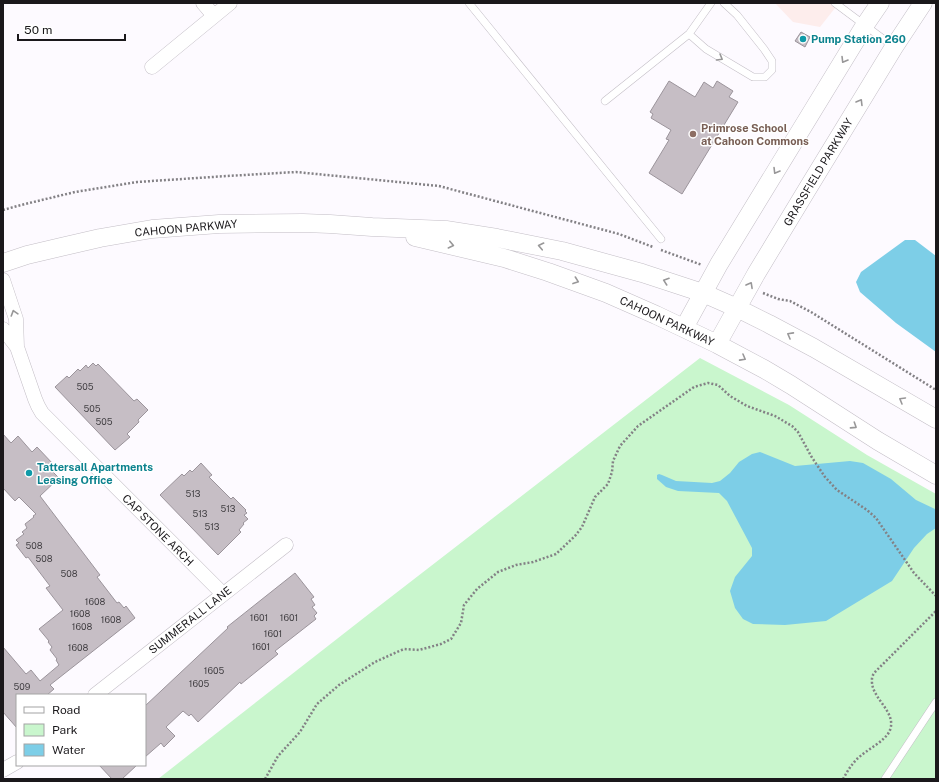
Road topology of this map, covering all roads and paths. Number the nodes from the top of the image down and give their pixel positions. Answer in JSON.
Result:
{"nodes":[{"id":1,"x":203,"y":3,"type":"edge"},
{"id":2,"x":230,"y":3,"type":"edge"},
{"id":3,"x":469,"y":3,"type":"edge"},
{"id":4,"x":711,"y":3,"type":"edge"},
{"id":5,"x":724,"y":3,"type":"edge"},
{"id":6,"x":835,"y":3,"type":"edge"},
{"id":7,"x":880,"y":3,"type":"edge"},
{"id":8,"x":923,"y":3,"type":"edge"},
{"id":9,"x":214,"y":16,"type":"junction"},
{"id":10,"x":865,"y":25,"type":"junction"},
{"id":11,"x":689,"y":34,"type":"junction"},
{"id":12,"x":894,"y":47,"type":"junction"},
{"id":13,"x":152,"y":67,"type":"dead end"},
{"id":14,"x":605,"y":101,"type":"dead end"},
{"id":15,"x":3,"y":210,"type":"edge"},
{"id":16,"x":372,"y":227,"type":"junction"},
{"id":17,"x":661,"y":239,"type":"dead end"},
{"id":18,"x":3,"y":263,"type":"edge"},
{"id":19,"x":715,"y":271,"type":"junction"},
{"id":20,"x":3,"y":280,"type":"edge"},
{"id":21,"x":749,"y":286,"type":"junction"},
{"id":22,"x":703,"y":293,"type":"junction"},
{"id":23,"x":737,"y":308,"type":"junction"},
{"id":24,"x":684,"y":328,"type":"junction"},
{"id":25,"x":3,"y":329,"type":"edge"},
{"id":26,"x":718,"y":344,"type":"junction"},
{"id":27,"x":18,"y":347,"type":"junction"},
{"id":28,"x":936,"y":390,"type":"edge"},
{"id":29,"x":936,"y":420,"type":"edge"},
{"id":30,"x":936,"y":475,"type":"edge"},
{"id":31,"x":286,"y":545,"type":"dead end"},
{"id":32,"x":223,"y":594,"type":"junction"},
{"id":33,"x":936,"y":596,"type":"edge"},
{"id":34,"x":936,"y":610,"type":"edge"},
{"id":35,"x":96,"y":694,"type":"edge"},
{"id":36,"x":936,"y":702,"type":"edge"},
{"id":37,"x":16,"y":763,"type":"edge"},
{"id":38,"x":3,"y":770,"type":"edge"},
{"id":39,"x":265,"y":779,"type":"edge"},
{"id":40,"x":843,"y":779,"type":"edge"},
{"id":41,"x":885,"y":779,"type":"edge"}],
"edges":[{"from":1,"to":9,"type":"street"},
{"from":2,"to":9,"type":"street"},
{"from":3,"to":17,"type":"lane"},
{"from":4,"to":11,"type":"lane"},
{"from":11,"to":5,"type":"lane","one_way":true},
{"from":6,"to":10,"type":"lane"},
{"from":7,"to":10,"type":"street"},
{"from":8,"to":12,"type":"street","name":"GRASSFIELD PARKWAY"},
{"from":9,"to":13,"type":"street"},
{"from":10,"to":12,"type":"lane"},
{"from":10,"to":19,"type":"street","one_way":true},
{"from":11,"to":14,"type":"lane"},
{"from":21,"to":12,"type":"street","name":"GRASSFIELD PARKWAY","one_way":true},
{"from":15,"to":19,"type":"path"},
{"from":16,"to":18,"type":"street","name":"CAHOON PARKWAY"},
{"from":22,"to":16,"type":"street","name":"CAHOON PARKWAY","one_way":true},
{"from":16,"to":24,"type":"street","name":"CAHOON PARKWAY","one_way":true},
{"from":19,"to":22,"type":"street"},
{"from":27,"to":20,"type":"street","name":"CAP STONE ARCH","one_way":true},
{"from":21,"to":23,"type":"street","name":"GRASSFIELD PARKWAY"},
{"from":21,"to":28,"type":"path"},
{"from":22,"to":23,"type":"street","name":"CAHOON PARKWAY"},
{"from":22,"to":24,"type":"street"},
{"from":23,"to":26,"type":"street","name":"GRASSFIELD PARKWAY"},
{"from":29,"to":23,"type":"street","name":"CAHOON PARKWAY","one_way":true},
{"from":24,"to":26,"type":"street","name":"CAHOON PARKWAY"},
{"from":25,"to":27,"type":"street","name":"CAP STONE ARCH"},
{"from":26,"to":30,"type":"street","name":"CAHOON PARKWAY","one_way":true},
{"from":27,"to":32,"type":"street","name":"CAP STONE ARCH"},
{"from":31,"to":32,"type":"street","name":"SUMMERALL LANE"},
{"from":32,"to":35,"type":"street","name":"SUMMERALL LANE"},
{"from":33,"to":39,"type":"path"},
{"from":34,"to":40,"type":"path"},
{"from":36,"to":41,"type":"lane"},
{"from":37,"to":38,"type":"street"}]}
